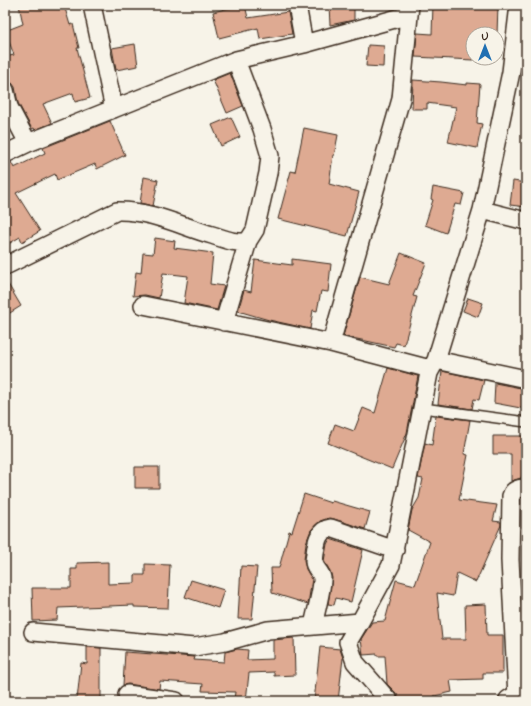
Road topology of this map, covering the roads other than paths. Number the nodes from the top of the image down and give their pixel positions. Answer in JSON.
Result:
{"nodes":[{"id":1,"x":92,"y":5,"type":"edge"},
{"id":2,"x":297,"y":5,"type":"edge"},
{"id":3,"x":519,"y":5,"type":"edge"},
{"id":4,"x":410,"y":10,"type":"edge"},
{"id":5,"x":304,"y":44,"type":"junction"},
{"id":6,"x":236,"y":60,"type":"junction"},
{"id":7,"x":5,"y":90,"type":"edge"},
{"id":8,"x":114,"y":109,"type":"junction"},
{"id":9,"x":28,"y":143,"type":"junction"},
{"id":10,"x":5,"y":154,"type":"edge"},
{"id":11,"x":482,"y":210,"type":"junction"},
{"id":12,"x":526,"y":222,"type":"edge"},
{"id":13,"x":248,"y":241,"type":"junction"},
{"id":14,"x":5,"y":266,"type":"edge"},
{"id":15,"x":143,"y":304,"type":"dead end"},
{"id":16,"x":224,"y":322,"type":"junction"},
{"id":17,"x":331,"y":343,"type":"junction"},
{"id":18,"x":433,"y":365,"type":"junction"},
{"id":19,"x":526,"y":379,"type":"edge"},
{"id":20,"x":423,"y":408,"type":"junction"},
{"id":21,"x":526,"y":422,"type":"edge"},
{"id":22,"x":526,"y":488,"type":"edge"},
{"id":23,"x":395,"y":550,"type":"junction"},
{"id":24,"x":360,"y":622,"type":"junction"},
{"id":25,"x":313,"y":626,"type":"junction"},
{"id":26,"x":33,"y":632,"type":"dead end"},
{"id":27,"x":127,"y":694,"type":"dead end"},
{"id":28,"x":518,"y":698,"type":"edge"},
{"id":29,"x":176,"y":701,"type":"edge"},
{"id":30,"x":389,"y":701,"type":"edge"}],
"edges":[{"from":1,"to":8,"type":"street"},
{"from":2,"to":5,"type":"street"},
{"from":3,"to":11,"type":"street"},
{"from":4,"to":5,"type":"street"},
{"from":4,"to":17,"type":"street"},
{"from":5,"to":6,"type":"street"},
{"from":6,"to":8,"type":"street"},
{"from":6,"to":13,"type":"street"},
{"from":7,"to":9,"type":"street"},
{"from":8,"to":9,"type":"street"},
{"from":9,"to":10,"type":"street"},
{"from":11,"to":12,"type":"street"},
{"from":11,"to":18,"type":"street"},
{"from":13,"to":14,"type":"street"},
{"from":13,"to":16,"type":"street"},
{"from":15,"to":16,"type":"street"},
{"from":16,"to":17,"type":"street"},
{"from":17,"to":18,"type":"street"},
{"from":18,"to":19,"type":"street"},
{"from":18,"to":20,"type":"street"},
{"from":20,"to":21,"type":"lane"},
{"from":20,"to":23,"type":"street"},
{"from":22,"to":28,"type":"street"},
{"from":23,"to":24,"type":"street"},
{"from":23,"to":25,"type":"street"},
{"from":24,"to":25,"type":"street"},
{"from":24,"to":30,"type":"street"},
{"from":25,"to":26,"type":"street"},
{"from":27,"to":29,"type":"street"}]}
